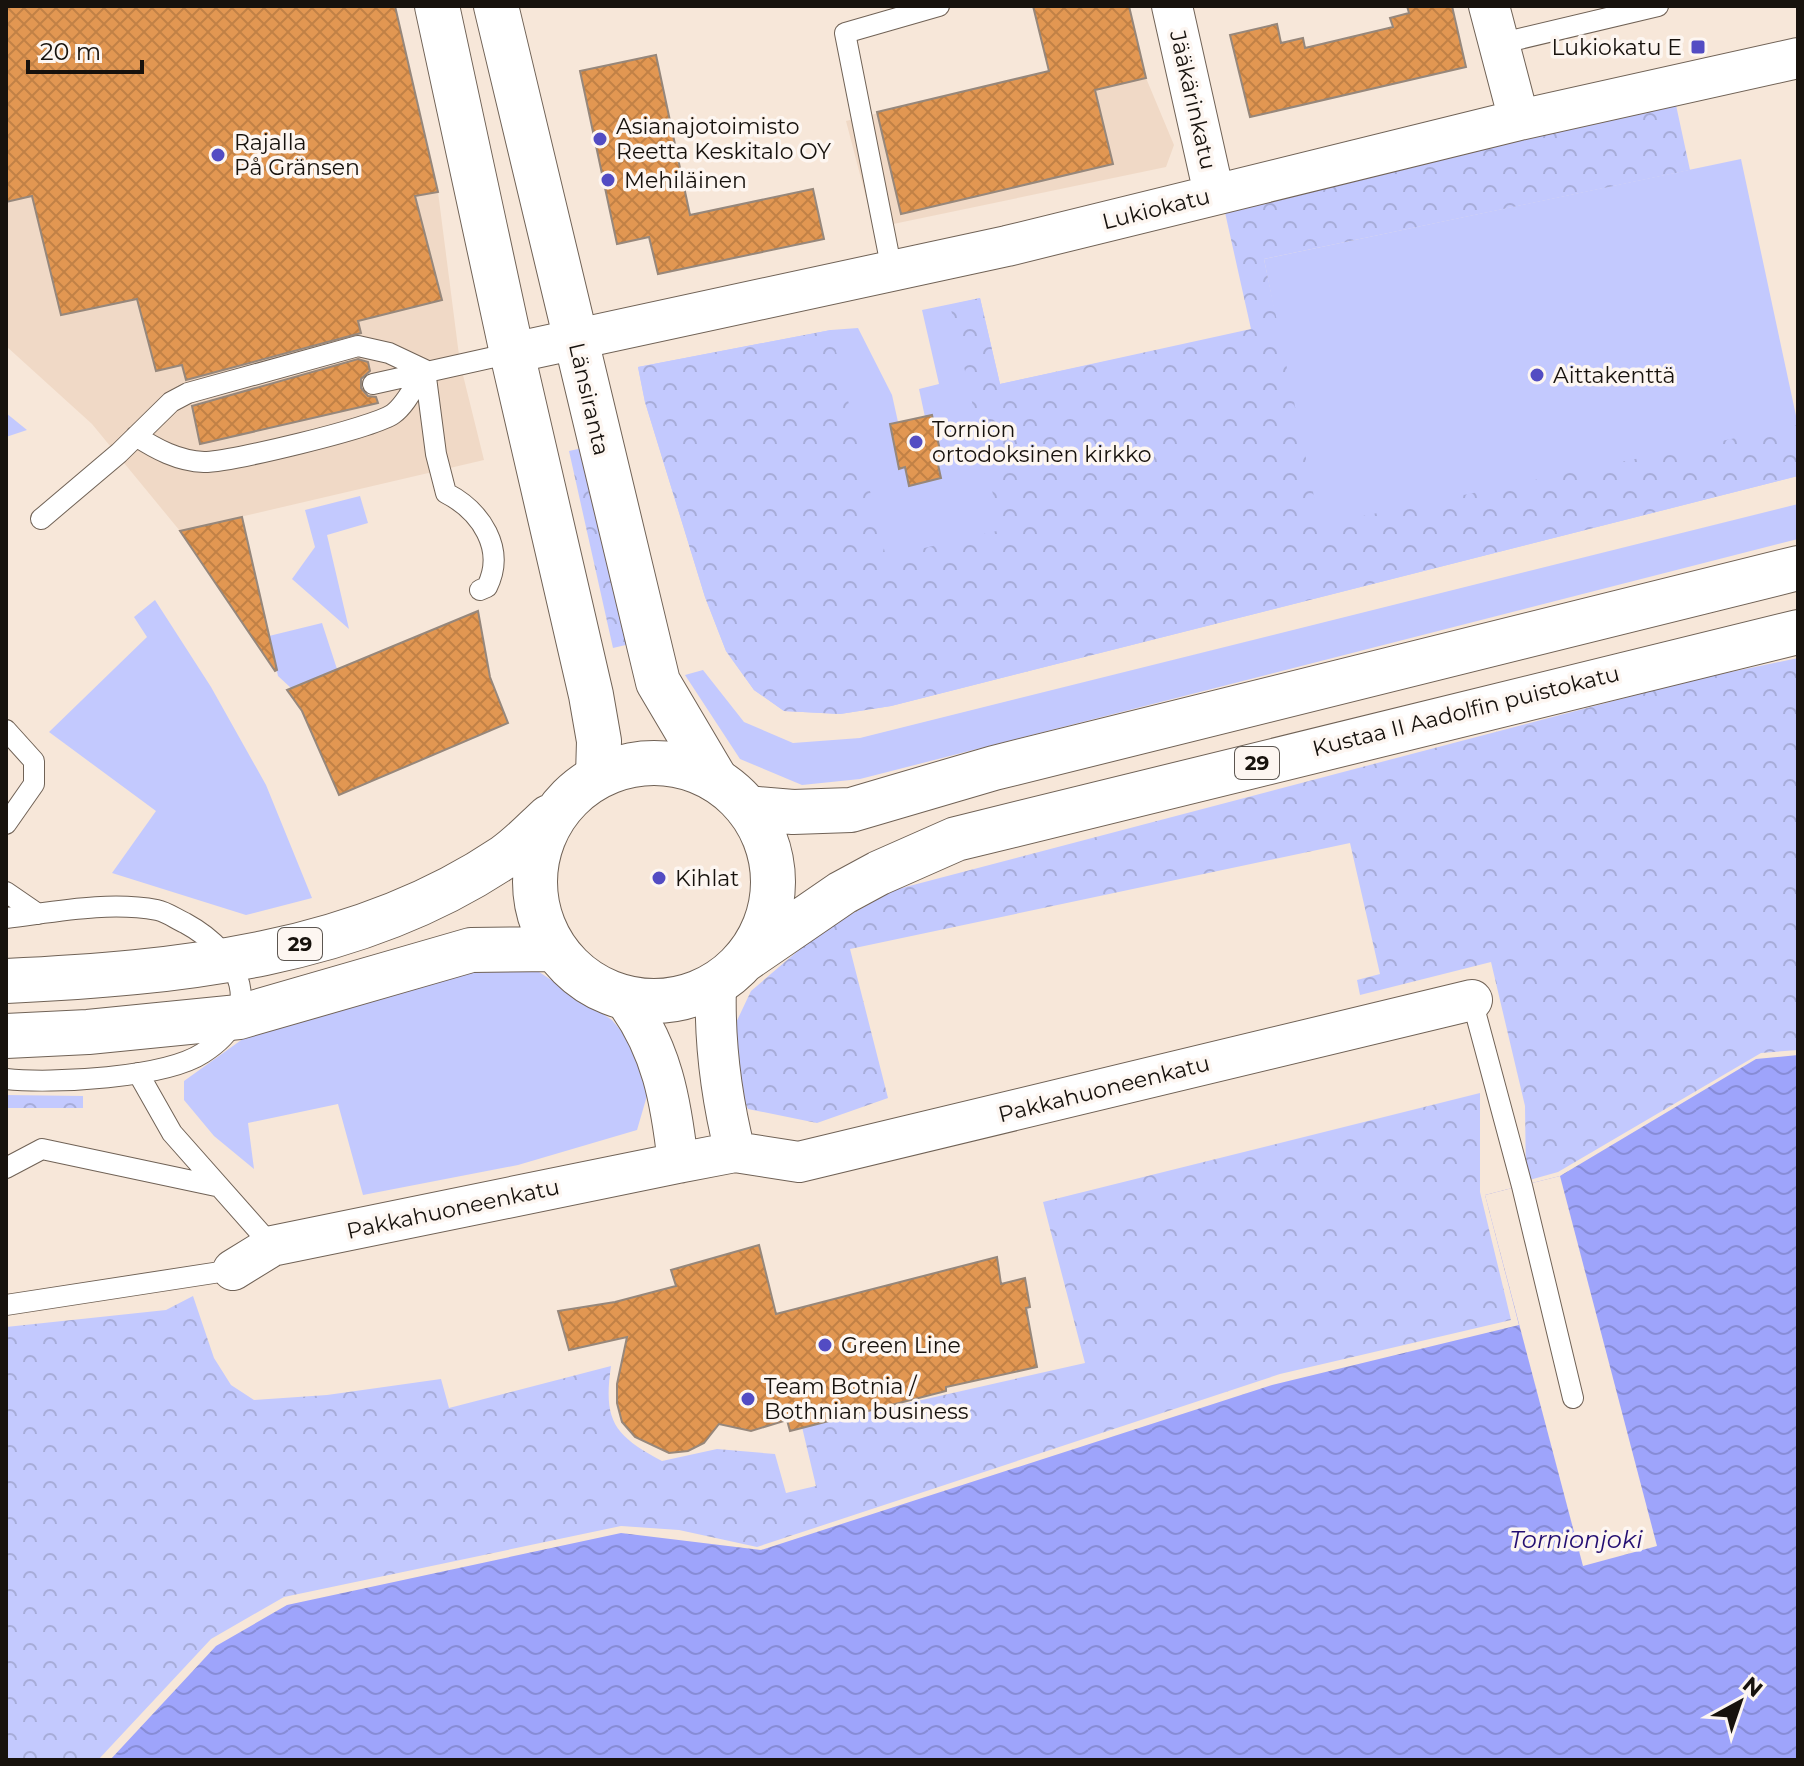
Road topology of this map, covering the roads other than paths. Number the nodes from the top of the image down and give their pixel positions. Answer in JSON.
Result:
{"nodes":[{"id":1,"x":437,"y":6,"type":"edge"},
{"id":2,"x":496,"y":6,"type":"edge"},
{"id":3,"x":939,"y":6,"type":"edge"},
{"id":4,"x":1172,"y":6,"type":"edge"},
{"id":5,"x":1658,"y":6,"type":"edge"},
{"id":6,"x":1494,"y":25,"type":"edge"},
{"id":7,"x":1798,"y":58,"type":"edge"},
{"id":8,"x":1519,"y":120,"type":"junction"},
{"id":9,"x":1214,"y":194,"type":"junction"},
{"id":10,"x":892,"y":271,"type":"junction"},
{"id":11,"x":575,"y":339,"type":"junction"},
{"id":12,"x":512,"y":353,"type":"junction"},
{"id":13,"x":425,"y":370,"type":"junction"},
{"id":14,"x":373,"y":384,"type":"dead end"},
{"id":15,"x":136,"y":436,"type":"junction"},
{"id":16,"x":41,"y":519,"type":"dead end"},
{"id":17,"x":1798,"y":568,"type":"edge"},
{"id":18,"x":480,"y":590,"type":"dead end"},
{"id":19,"x":1798,"y":632,"type":"edge"},
{"id":20,"x":6,"y":730,"type":"edge"},
{"id":21,"x":598,"y":776,"type":"junction"},
{"id":22,"x":731,"y":794,"type":"junction"},
{"id":23,"x":560,"y":807,"type":"junction"},
{"id":24,"x":6,"y":824,"type":"edge"},
{"id":25,"x":6,"y":892,"type":"edge"},
{"id":26,"x":38,"y":914,"type":"junction"},
{"id":27,"x":6,"y":918,"type":"edge"},
{"id":28,"x":555,"y":949,"type":"junction"},
{"id":29,"x":231,"y":961,"type":"junction"},
{"id":30,"x":730,"y":973,"type":"junction"},
{"id":31,"x":6,"y":981,"type":"edge"},
{"id":32,"x":624,"y":998,"type":"junction"},
{"id":33,"x":1472,"y":1000,"type":"joint"},
{"id":34,"x":239,"y":1017,"type":"junction"},
{"id":35,"x":6,"y":1036,"type":"edge"},
{"id":36,"x":138,"y":1073,"type":"junction"},
{"id":37,"x":6,"y":1079,"type":"edge"},
{"id":38,"x":735,"y":1152,"type":"junction"},
{"id":39,"x":678,"y":1163,"type":"junction"},
{"id":40,"x":6,"y":1168,"type":"edge"},
{"id":41,"x":216,"y":1186,"type":"junction"},
{"id":42,"x":272,"y":1246,"type":"junction"},
{"id":43,"x":233,"y":1270,"type":"joint"},
{"id":44,"x":6,"y":1305,"type":"edge"},
{"id":45,"x":1573,"y":1398,"type":"dead end"}],
"edges":[{"from":1,"to":12,"type":"main road"},
{"from":2,"to":11,"type":"main road","name":"Länsiranta"},
{"from":3,"to":10,"type":"lane"},
{"from":4,"to":9,"type":"street","name":"Jääkärinkatu"},
{"from":5,"to":6,"type":"lane"},
{"from":6,"to":8,"type":"street"},
{"from":7,"to":8,"type":"street","name":"Lukiokatu"},
{"from":8,"to":9,"type":"street","name":"Lukiokatu"},
{"from":9,"to":10,"type":"street","name":"Lukiokatu"},
{"from":10,"to":11,"type":"street","name":"Lukiokatu"},
{"from":11,"to":12,"type":"street","name":"Lukiokatu"},
{"from":11,"to":22,"type":"main road","name":"Länsiranta"},
{"from":12,"to":13,"type":"lane"},
{"from":12,"to":21,"type":"main road"},
{"from":13,"to":14,"type":"lane"},
{"from":13,"to":15,"type":"lane"},
{"from":13,"to":15,"type":"lane"},
{"from":13,"to":18,"type":"lane"},
{"from":15,"to":16,"type":"lane"},
{"from":17,"to":22,"type":"main road","number":"29"},
{"from":19,"to":30,"type":"main road","name":"Kustaa II Aadolfin puistokatu","number":"29"},
{"from":20,"to":24,"type":"lane"},
{"from":21,"to":22,"type":"main road","number":"29"},
{"from":21,"to":23,"type":"main road","number":"29"},
{"from":22,"to":30,"type":"main road"},
{"from":23,"to":28,"type":"main road"},
{"from":23,"to":29,"type":"main road","number":"29"},
{"from":25,"to":26,"type":"lane"},
{"from":26,"to":27,"type":"lane"},
{"from":26,"to":29,"type":"lane"},
{"from":28,"to":32,"type":"main road","number":"29"},
{"from":28,"to":34,"type":"main road","number":"29"},
{"from":29,"to":31,"type":"main road","number":"29"},
{"from":29,"to":34,"type":"lane"},
{"from":30,"to":32,"type":"main road","number":"29"},
{"from":30,"to":38,"type":"street"},
{"from":32,"to":39,"type":"street"},
{"from":33,"to":38,"type":"street","name":"Pakkahuoneenkatu"},
{"from":33,"to":45,"type":"lane"},
{"from":34,"to":35,"type":"main road","number":"29"},
{"from":34,"to":36,"type":"lane"},
{"from":36,"to":37,"type":"lane"},
{"from":36,"to":41,"type":"lane"},
{"from":38,"to":39,"type":"street","name":"Pakkahuoneenkatu"},
{"from":39,"to":42,"type":"street","name":"Pakkahuoneenkatu"},
{"from":40,"to":41,"type":"lane"},
{"from":41,"to":42,"type":"lane"},
{"from":42,"to":43,"type":"street","name":"Pakkahuoneenkatu"},
{"from":43,"to":44,"type":"lane"}]}
